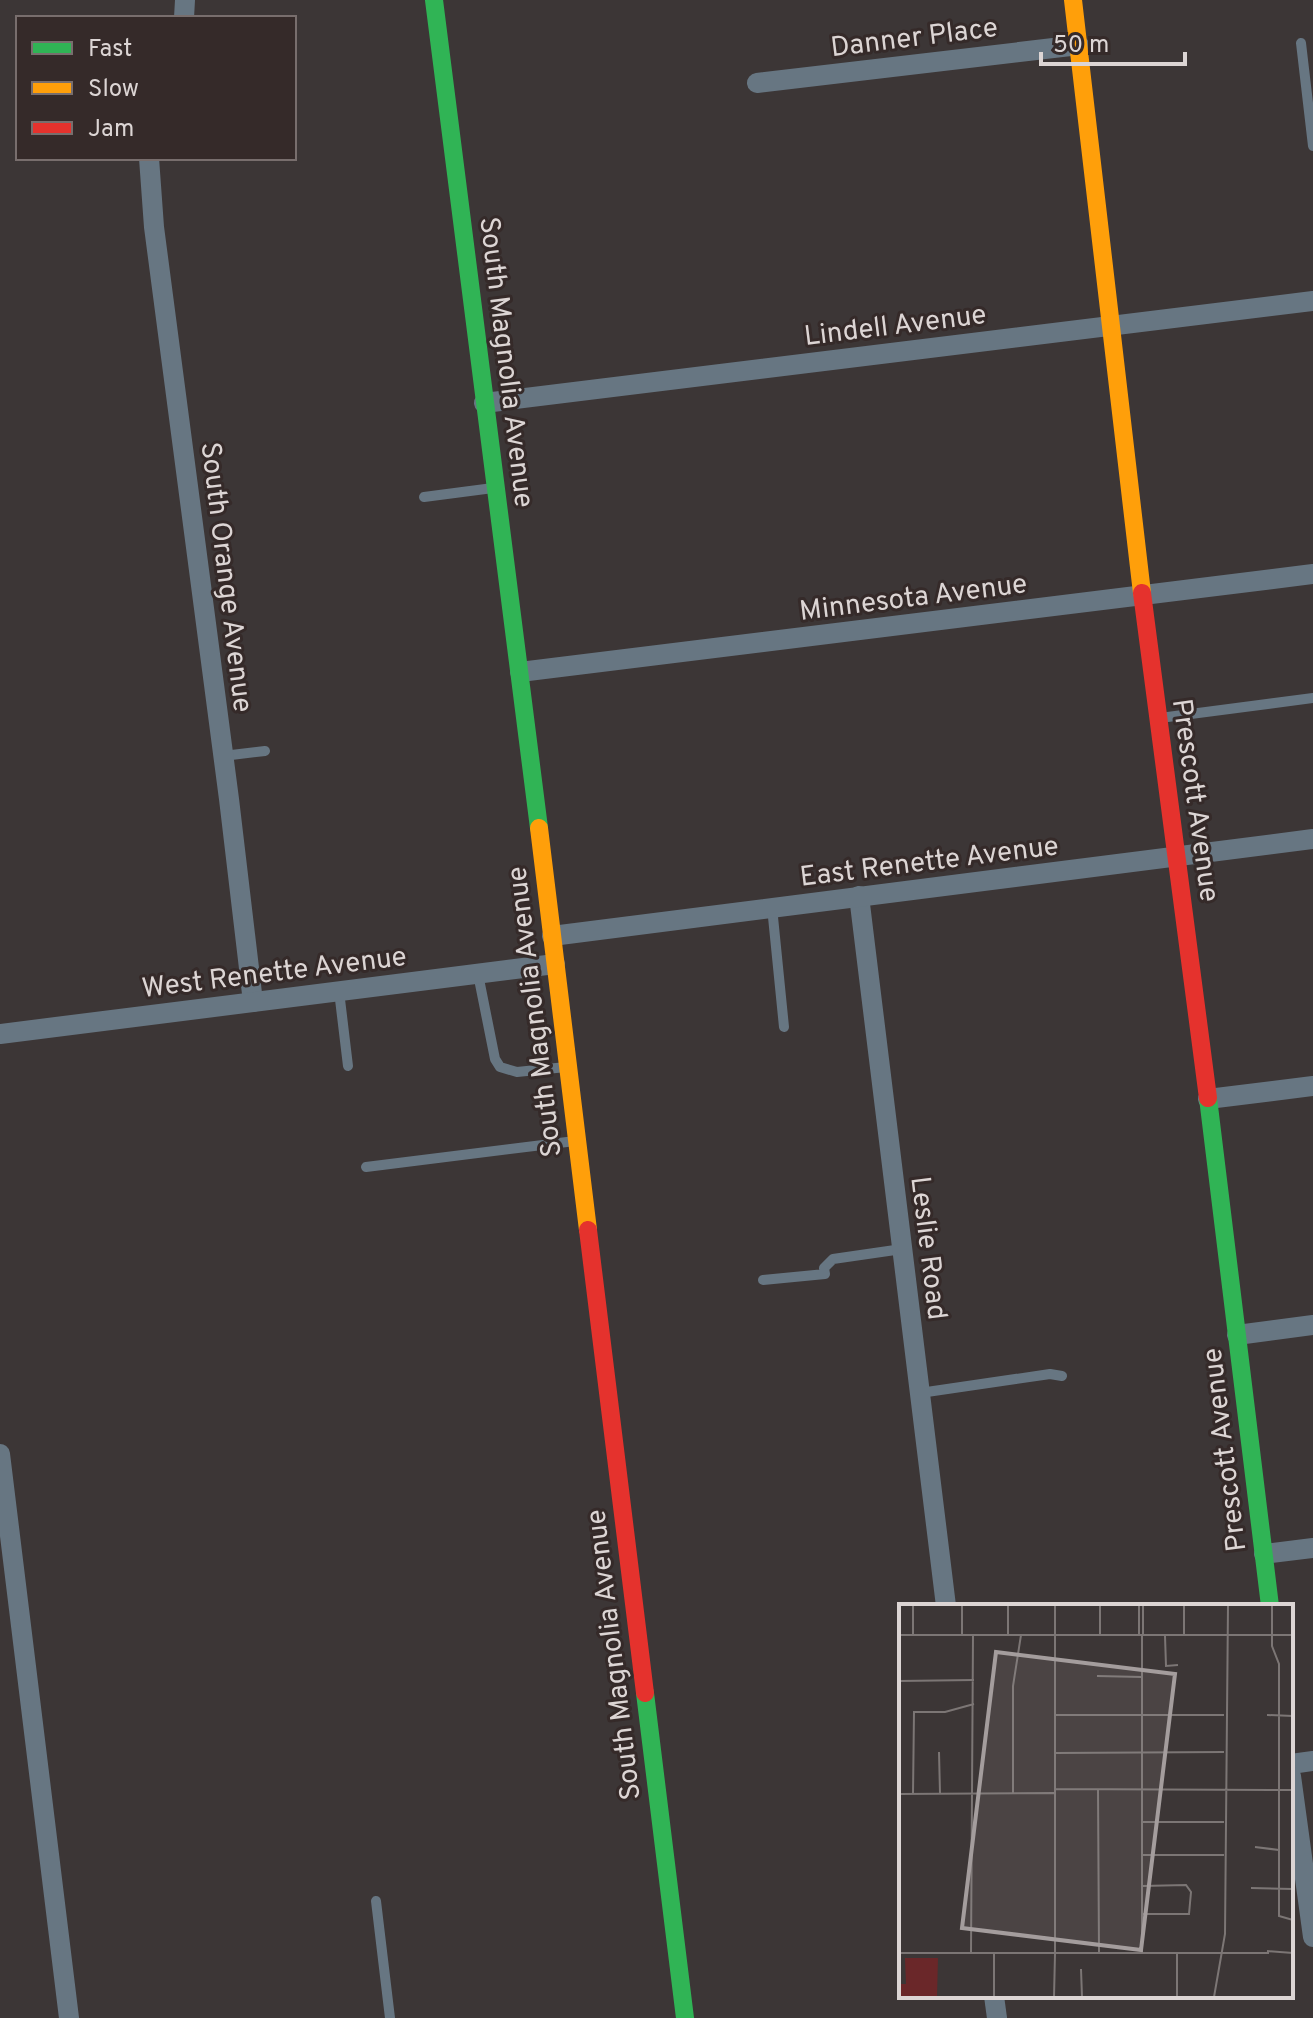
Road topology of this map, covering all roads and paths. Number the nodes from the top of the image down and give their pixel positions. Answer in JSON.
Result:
{"nodes":[{"id":1,"x":434,"y":0,"type":"edge"},
{"id":2,"x":1073,"y":0,"type":"edge"},
{"id":3,"x":1301,"y":43,"type":"dead end"},
{"id":4,"x":1079,"y":45,"type":"junction"},
{"id":5,"x":757,"y":83,"type":"dead end"},
{"id":6,"x":1313,"y":146,"type":"edge"},
{"id":7,"x":149,"y":160,"type":"edge"},
{"id":8,"x":1313,"y":301,"type":"edge"},
{"id":9,"x":1111,"y":326,"type":"junction"},
{"id":10,"x":484,"y":403,"type":"junction"},
{"id":11,"x":495,"y":488,"type":"junction"},
{"id":12,"x":424,"y":497,"type":"dead end"},
{"id":13,"x":1313,"y":574,"type":"edge"},
{"id":14,"x":1142,"y":596,"type":"junction"},
{"id":15,"x":520,"y":672,"type":"junction"},
{"id":16,"x":1313,"y":698,"type":"edge"},
{"id":17,"x":1158,"y":718,"type":"junction"},
{"id":18,"x":265,"y":751,"type":"dead end"},
{"id":19,"x":223,"y":756,"type":"junction"},
{"id":20,"x":1313,"y":839,"type":"edge"},
{"id":21,"x":1176,"y":856,"type":"junction"},
{"id":22,"x":859,"y":896,"type":"junction"},
{"id":23,"x":772,"y":907,"type":"junction"},
{"id":24,"x":552,"y":936,"type":"junction"},
{"id":25,"x":555,"y":964,"type":"junction"},
{"id":26,"x":478,"y":974,"type":"junction"},
{"id":27,"x":339,"y":991,"type":"junction"},
{"id":28,"x":253,"y":1002,"type":"junction"},
{"id":29,"x":784,"y":1027,"type":"dead end"},
{"id":30,"x":0,"y":1034,"type":"edge"},
{"id":31,"x":348,"y":1066,"type":"dead end"},
{"id":32,"x":568,"y":1067,"type":"junction"},
{"id":33,"x":1313,"y":1086,"type":"edge"},
{"id":34,"x":1208,"y":1099,"type":"junction"},
{"id":35,"x":577,"y":1141,"type":"junction"},
{"id":36,"x":366,"y":1167,"type":"dead end"},
{"id":37,"x":902,"y":1249,"type":"junction"},
{"id":38,"x":763,"y":1280,"type":"dead end"},
{"id":39,"x":1313,"y":1325,"type":"edge"},
{"id":40,"x":1237,"y":1335,"type":"junction"},
{"id":41,"x":1062,"y":1376,"type":"dead end"},
{"id":42,"x":920,"y":1393,"type":"junction"},
{"id":43,"x":0,"y":1454,"type":"edge"},
{"id":44,"x":1313,"y":1548,"type":"edge"},
{"id":45,"x":1264,"y":1554,"type":"junction"},
{"id":46,"x":946,"y":1604,"type":"edge"},
{"id":47,"x":1270,"y":1604,"type":"edge"},
{"id":48,"x":1313,"y":1761,"type":"edge"},
{"id":49,"x":1293,"y":1764,"type":"edge"},
{"id":50,"x":1293,"y":1791,"type":"edge"},
{"id":51,"x":376,"y":1901,"type":"dead end"},
{"id":52,"x":1313,"y":1937,"type":"edge"},
{"id":53,"x":994,"y":1998,"type":"edge"},
{"id":54,"x":69,"y":2018,"type":"edge"},
{"id":55,"x":390,"y":2018,"type":"edge"},
{"id":56,"x":685,"y":2018,"type":"edge"},
{"id":57,"x":997,"y":2018,"type":"edge"}],
"edges":[{"from":1,"to":10,"type":"main road","name":"South Magnolia Avenue"},
{"from":2,"to":4,"type":"main road","name":"Prescott Avenue"},
{"from":3,"to":6,"type":"lane"},
{"from":4,"to":5,"type":"street","name":"Danner Place"},
{"from":4,"to":9,"type":"main road","name":"Prescott Avenue"},
{"from":7,"to":19,"type":"street","name":"South Orange Avenue"},
{"from":8,"to":9,"type":"street","name":"Lindell Avenue"},
{"from":9,"to":10,"type":"street","name":"Lindell Avenue"},
{"from":9,"to":14,"type":"main road","name":"Prescott Avenue"},
{"from":10,"to":11,"type":"main road","name":"South Magnolia Avenue"},
{"from":11,"to":12,"type":"lane"},
{"from":11,"to":15,"type":"main road","name":"South Magnolia Avenue"},
{"from":13,"to":14,"type":"street","name":"Minnesota Avenue"},
{"from":14,"to":15,"type":"street","name":"Minnesota Avenue"},
{"from":14,"to":17,"type":"main road","name":"Prescott Avenue"},
{"from":15,"to":24,"type":"main road","name":"South Magnolia Avenue"},
{"from":16,"to":17,"type":"lane"},
{"from":17,"to":21,"type":"main road","name":"Prescott Avenue"},
{"from":18,"to":19,"type":"lane"},
{"from":19,"to":28,"type":"street","name":"South Orange Avenue"},
{"from":20,"to":21,"type":"street","name":"East Renette Avenue"},
{"from":21,"to":22,"type":"street","name":"East Renette Avenue"},
{"from":21,"to":34,"type":"main road","name":"Prescott Avenue"},
{"from":22,"to":23,"type":"street","name":"East Renette Avenue"},
{"from":22,"to":37,"type":"street","name":"Leslie Road"},
{"from":23,"to":24,"type":"street","name":"East Renette Avenue"},
{"from":23,"to":29,"type":"lane"},
{"from":24,"to":25,"type":"main road","name":"South Magnolia Avenue"},
{"from":25,"to":26,"type":"street","name":"West Renette Avenue"},
{"from":25,"to":32,"type":"main road","name":"South Magnolia Avenue"},
{"from":26,"to":27,"type":"street","name":"West Renette Avenue"},
{"from":26,"to":32,"type":"lane"},
{"from":27,"to":28,"type":"street","name":"West Renette Avenue"},
{"from":27,"to":31,"type":"lane"},
{"from":28,"to":30,"type":"street","name":"West Renette Avenue"},
{"from":32,"to":35,"type":"main road","name":"South Magnolia Avenue"},
{"from":33,"to":34,"type":"street"},
{"from":34,"to":40,"type":"main road","name":"Prescott Avenue"},
{"from":35,"to":36,"type":"lane"},
{"from":35,"to":56,"type":"main road","name":"South Magnolia Avenue"},
{"from":37,"to":38,"type":"lane"},
{"from":37,"to":42,"type":"street","name":"Leslie Road"},
{"from":39,"to":40,"type":"street"},
{"from":40,"to":45,"type":"main road","name":"Prescott Avenue"},
{"from":41,"to":42,"type":"lane"},
{"from":42,"to":46,"type":"street","name":"Leslie Road"},
{"from":43,"to":54,"type":"street"},
{"from":44,"to":45,"type":"street"},
{"from":45,"to":47,"type":"main road","name":"Prescott Avenue"},
{"from":48,"to":49,"type":"street"},
{"from":50,"to":52,"type":"street"},
{"from":51,"to":55,"type":"lane"},
{"from":53,"to":57,"type":"street"}]}
